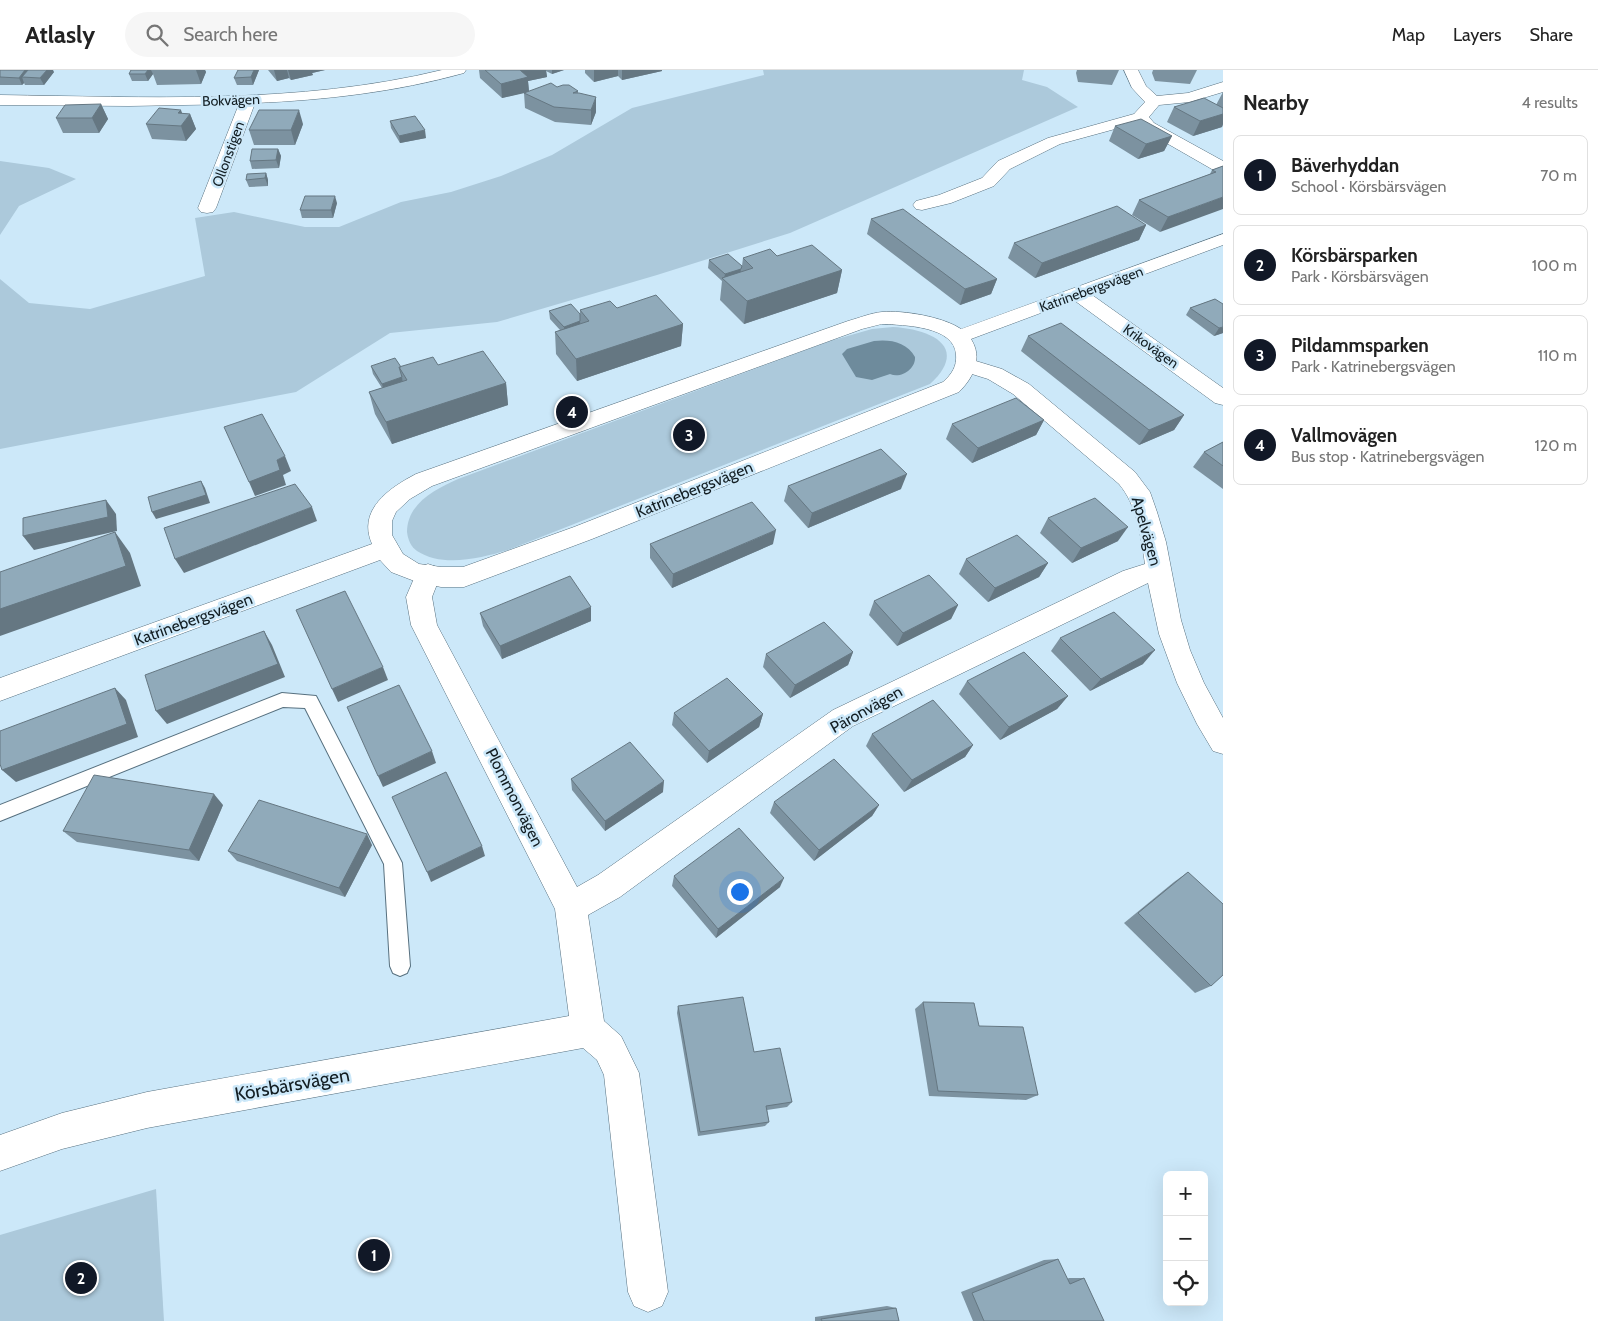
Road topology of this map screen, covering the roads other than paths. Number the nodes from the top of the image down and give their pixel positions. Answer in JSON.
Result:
{"nodes":[{"id":1,"x":459,"y":70,"type":"edge"},
{"id":2,"x":1131,"y":70,"type":"edge"},
{"id":3,"x":439,"y":73,"type":"edge"},
{"id":4,"x":1223,"y":87,"type":"edge"},
{"id":5,"x":0,"y":100,"type":"edge"},
{"id":6,"x":248,"y":100,"type":"junction"},
{"id":7,"x":1154,"y":101,"type":"junction"},
{"id":8,"x":1140,"y":117,"type":"junction"},
{"id":9,"x":1223,"y":168,"type":"edge"},
{"id":10,"x":922,"y":205,"type":"dead end"},
{"id":11,"x":207,"y":208,"type":"dead end"},
{"id":12,"x":1223,"y":239,"type":"edge"},
{"id":13,"x":1078,"y":294,"type":"junction"},
{"id":14,"x":958,"y":337,"type":"junction"},
{"id":15,"x":966,"y":365,"type":"junction"},
{"id":16,"x":1223,"y":398,"type":"edge"},
{"id":17,"x":386,"y":548,"type":"junction"},
{"id":18,"x":1158,"y":570,"type":"junction"},
{"id":19,"x":428,"y":574,"type":"junction"},
{"id":20,"x":0,"y":690,"type":"edge"},
{"id":21,"x":1223,"y":742,"type":"edge"},
{"id":22,"x":0,"y":814,"type":"edge"},
{"id":23,"x":571,"y":906,"type":"junction"},
{"id":24,"x":400,"y":966,"type":"dead end"},
{"id":25,"x":588,"y":1030,"type":"junction"},
{"id":26,"x":0,"y":1153,"type":"edge"},
{"id":27,"x":648,"y":1292,"type":"dead end"}],
"edges":[{"from":1,"to":3,"type":"street","name":"Bokvägen"},
{"from":2,"to":7,"type":"street"},
{"from":3,"to":6,"type":"street","name":"Bokvägen"},
{"from":4,"to":7,"type":"street"},
{"from":5,"to":6,"type":"street","name":"Bokvägen"},
{"from":6,"to":11,"type":"street","name":"Ollonstigen"},
{"from":7,"to":8,"type":"street"},
{"from":8,"to":9,"type":"street"},
{"from":8,"to":10,"type":"street"},
{"from":12,"to":13,"type":"street","name":"Katrinebergsvägen"},
{"from":13,"to":14,"type":"street","name":"Katrinebergsvägen"},
{"from":13,"to":16,"type":"street","name":"Krikovägen"},
{"from":14,"to":15,"type":"street"},
{"from":14,"to":17,"type":"street","name":"Katrinebergsvägen"},
{"from":15,"to":18,"type":"street","name":"Apelvägen"},
{"from":15,"to":19,"type":"street","name":"Katrinebergsvägen"},
{"from":17,"to":19,"type":"street","name":"Katrinebergsvägen"},
{"from":17,"to":20,"type":"street","name":"Katrinebergsvägen"},
{"from":18,"to":21,"type":"street","name":"Apelvägen"},
{"from":18,"to":23,"type":"street","name":"Päronvägen"},
{"from":19,"to":23,"type":"street","name":"Plommonvägen"},
{"from":22,"to":24,"type":"lane"},
{"from":23,"to":25,"type":"street","name":"Plommonvägen"},
{"from":25,"to":26,"type":"street","name":"Körsbärsvägen"},
{"from":25,"to":27,"type":"street"}]}
